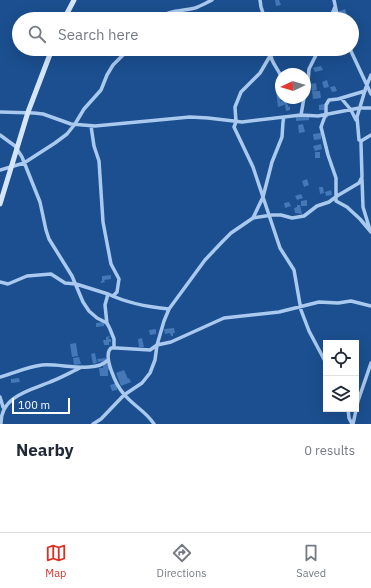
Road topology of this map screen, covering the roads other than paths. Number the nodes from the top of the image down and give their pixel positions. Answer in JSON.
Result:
{"nodes":[{"id":1,"x":74,"y":0,"type":"edge"},
{"id":2,"x":212,"y":0,"type":"edge"},
{"id":3,"x":260,"y":0,"type":"edge"},
{"id":4,"x":334,"y":0,"type":"edge"},
{"id":5,"x":335,"y":7,"type":"junction"},
{"id":6,"x":68,"y":12,"type":"edge"},
{"id":7,"x":174,"y":12,"type":"edge"},
{"id":8,"x":262,"y":12,"type":"edge"},
{"id":9,"x":333,"y":12,"type":"edge"},
{"id":10,"x":336,"y":12,"type":"edge"},
{"id":11,"x":49,"y":56,"type":"edge"},
{"id":12,"x":122,"y":56,"type":"edge"},
{"id":13,"x":270,"y":56,"type":"joint"},
{"id":14,"x":316,"y":56,"type":"edge"},
{"id":15,"x":353,"y":56,"type":"edge"},
{"id":16,"x":276,"y":68,"type":"edge"},
{"id":17,"x":310,"y":68,"type":"edge"},
{"id":18,"x":371,"y":75,"type":"edge"},
{"id":19,"x":367,"y":85,"type":"junction"},
{"id":20,"x":364,"y":91,"type":"junction"},
{"id":21,"x":371,"y":94,"type":"edge"},
{"id":22,"x":341,"y":98,"type":"junction"},
{"id":23,"x":303,"y":104,"type":"edge"},
{"id":24,"x":359,"y":108,"type":"junction"},
{"id":25,"x":371,"y":108,"type":"edge"},
{"id":26,"x":351,"y":110,"type":"junction"},
{"id":27,"x":0,"y":112,"type":"edge"},
{"id":28,"x":28,"y":112,"type":"junction"},
{"id":29,"x":301,"y":115,"type":"junction"},
{"id":30,"x":326,"y":116,"type":"junction"},
{"id":31,"x":284,"y":118,"type":"junction"},
{"id":32,"x":236,"y":122,"type":"junction"},
{"id":33,"x":357,"y":123,"type":"junction"},
{"id":34,"x":74,"y":124,"type":"junction"},
{"id":35,"x":90,"y":126,"type":"junction"},
{"id":36,"x":0,"y":135,"type":"edge"},
{"id":37,"x":371,"y":135,"type":"edge"},
{"id":38,"x":361,"y":141,"type":"junction"},
{"id":39,"x":17,"y":149,"type":"junction"},
{"id":40,"x":24,"y":163,"type":"junction"},
{"id":41,"x":12,"y":167,"type":"junction"},
{"id":42,"x":0,"y":170,"type":"edge"},
{"id":43,"x":362,"y":177,"type":"junction"},
{"id":44,"x":263,"y":197,"type":"junction"},
{"id":45,"x":335,"y":198,"type":"junction"},
{"id":46,"x":0,"y":204,"type":"edge"},
{"id":47,"x":269,"y":215,"type":"junction"},
{"id":48,"x":253,"y":218,"type":"junction"},
{"id":49,"x":371,"y":232,"type":"edge"},
{"id":50,"x":0,"y":282,"type":"edge"},
{"id":51,"x":76,"y":284,"type":"junction"},
{"id":52,"x":108,"y":294,"type":"junction"},
{"id":53,"x":113,"y":296,"type":"junction"},
{"id":54,"x":301,"y":306,"type":"junction"},
{"id":55,"x":371,"y":306,"type":"edge"},
{"id":56,"x":169,"y":309,"type":"junction"},
{"id":57,"x":108,"y":325,"type":"junction"},
{"id":58,"x":157,"y":345,"type":"junction"},
{"id":59,"x":114,"y":348,"type":"junction"},
{"id":60,"x":323,"y":357,"type":"edge"},
{"id":61,"x":108,"y":360,"type":"junction"},
{"id":62,"x":371,"y":363,"type":"edge"},
{"id":63,"x":82,"y":367,"type":"junction"},
{"id":64,"x":0,"y":377,"type":"edge"},
{"id":65,"x":124,"y":395,"type":"junction"},
{"id":66,"x":0,"y":397,"type":"edge"},
{"id":67,"x":3,"y":407,"type":"junction"},
{"id":68,"x":348,"y":412,"type":"edge"},
{"id":69,"x":101,"y":419,"type":"junction"},
{"id":70,"x":1,"y":423,"type":"edge"},
{"id":71,"x":93,"y":424,"type":"edge"},
{"id":72,"x":100,"y":424,"type":"edge"},
{"id":73,"x":154,"y":424,"type":"edge"},
{"id":74,"x":353,"y":424,"type":"edge"}],
"edges":[{"from":1,"to":6,"type":"main road"},
{"from":2,"to":7,"type":"street"},
{"from":3,"to":8,"type":"street"},
{"from":4,"to":5,"type":"street"},
{"from":5,"to":9,"type":"street"},
{"from":5,"to":10,"type":"street"},
{"from":11,"to":28,"type":"main road"},
{"from":12,"to":34,"type":"street"},
{"from":13,"to":16,"type":"street"},
{"from":13,"to":32,"type":"street"},
{"from":14,"to":17,"type":"street"},
{"from":15,"to":19,"type":"street"},
{"from":18,"to":19,"type":"street"},
{"from":19,"to":20,"type":"street"},
{"from":19,"to":21,"type":"street"},
{"from":20,"to":22,"type":"street"},
{"from":20,"to":24,"type":"street"},
{"from":22,"to":26,"type":"street"},
{"from":22,"to":30,"type":"street"},
{"from":23,"to":29,"type":"street"},
{"from":24,"to":25,"type":"street"},
{"from":24,"to":26,"type":"street"},
{"from":24,"to":33,"type":"street"},
{"from":26,"to":30,"type":"street"},
{"from":26,"to":33,"type":"street"},
{"from":27,"to":28,"type":"street"},
{"from":28,"to":34,"type":"street"},
{"from":28,"to":39,"type":"main road"},
{"from":29,"to":30,"type":"street"},
{"from":29,"to":31,"type":"street"},
{"from":30,"to":45,"type":"street"},
{"from":31,"to":32,"type":"street"},
{"from":31,"to":44,"type":"street"},
{"from":32,"to":35,"type":"street"},
{"from":32,"to":44,"type":"street"},
{"from":33,"to":38,"type":"street"},
{"from":34,"to":35,"type":"street"},
{"from":34,"to":40,"type":"street"},
{"from":35,"to":53,"type":"street"},
{"from":36,"to":39,"type":"street"},
{"from":37,"to":38,"type":"street"},
{"from":38,"to":43,"type":"street"},
{"from":39,"to":40,"type":"street"},
{"from":39,"to":41,"type":"main road"},
{"from":40,"to":41,"type":"street"},
{"from":40,"to":51,"type":"street"},
{"from":41,"to":42,"type":"street"},
{"from":41,"to":46,"type":"main road"},
{"from":43,"to":45,"type":"street"},
{"from":43,"to":49,"type":"street"},
{"from":44,"to":47,"type":"street"},
{"from":44,"to":48,"type":"street"},
{"from":45,"to":47,"type":"street"},
{"from":45,"to":49,"type":"street"},
{"from":47,"to":48,"type":"street"},
{"from":47,"to":54,"type":"street"},
{"from":48,"to":56,"type":"street"},
{"from":50,"to":51,"type":"street"},
{"from":51,"to":52,"type":"street"},
{"from":51,"to":57,"type":"street"},
{"from":52,"to":53,"type":"street"},
{"from":52,"to":57,"type":"street"},
{"from":53,"to":56,"type":"street"},
{"from":54,"to":55,"type":"street"},
{"from":54,"to":58,"type":"street"},
{"from":54,"to":60,"type":"street"},
{"from":56,"to":58,"type":"street"},
{"from":57,"to":59,"type":"street"},
{"from":58,"to":59,"type":"street"},
{"from":58,"to":65,"type":"street"},
{"from":59,"to":61,"type":"street"},
{"from":61,"to":63,"type":"street"},
{"from":61,"to":65,"type":"street"},
{"from":62,"to":74,"type":"street"},
{"from":63,"to":64,"type":"street"},
{"from":63,"to":67,"type":"street"},
{"from":65,"to":69,"type":"street"},
{"from":65,"to":73,"type":"street"},
{"from":66,"to":67,"type":"street"},
{"from":67,"to":70,"type":"street"},
{"from":68,"to":74,"type":"street"},
{"from":69,"to":71,"type":"street"},
{"from":69,"to":72,"type":"street"}]}
